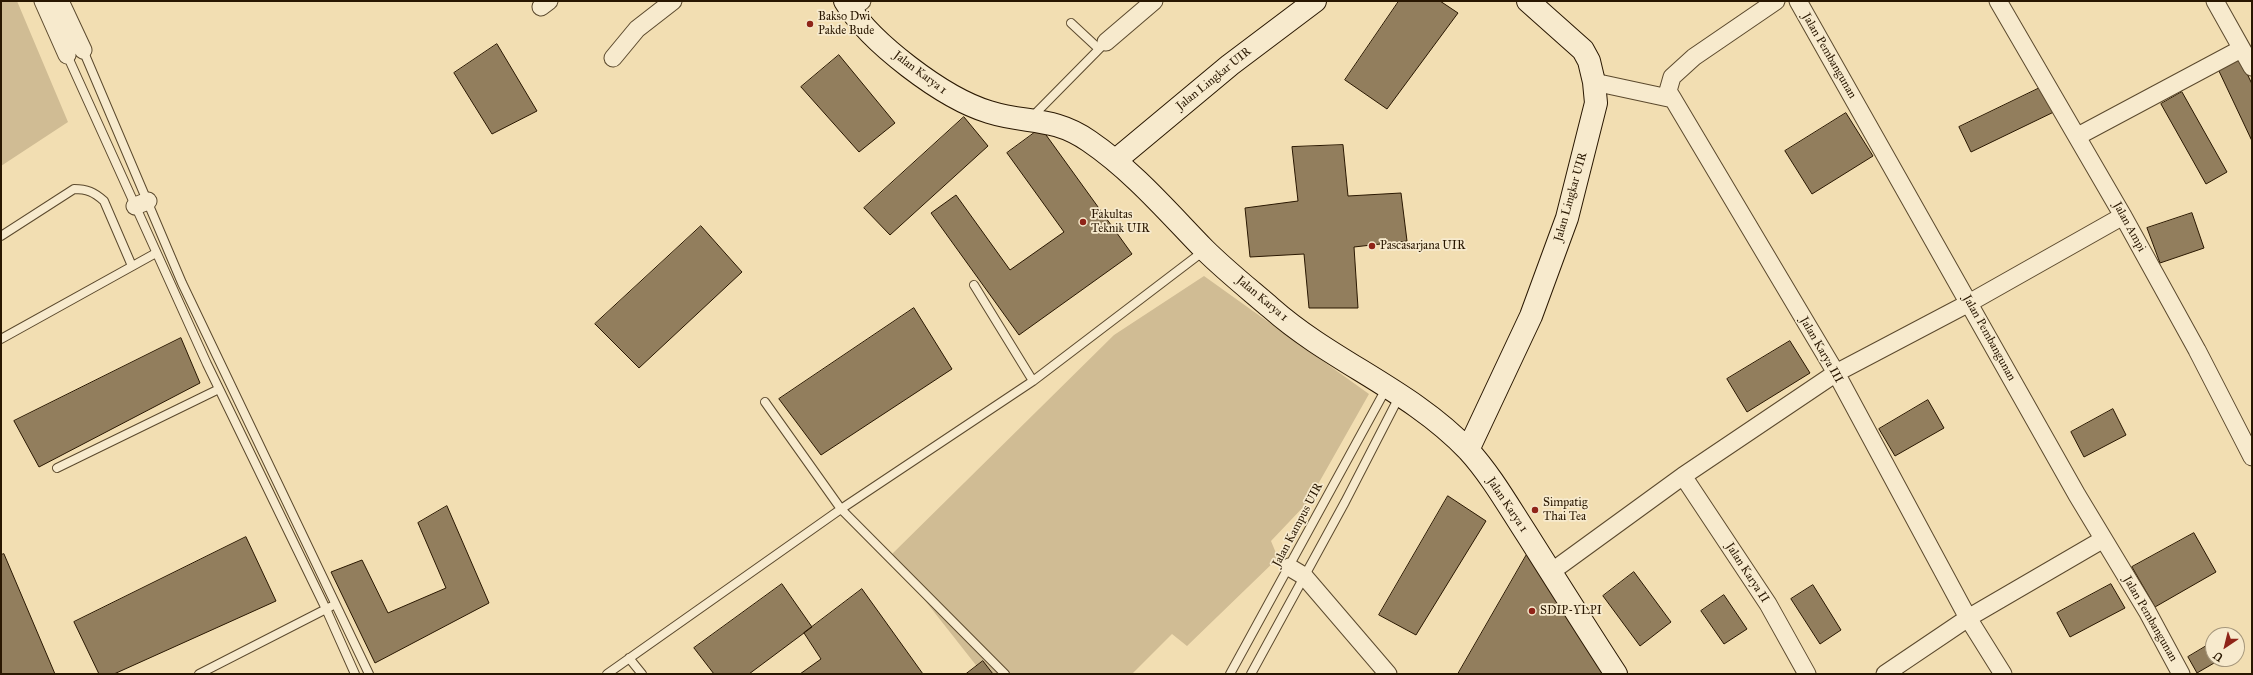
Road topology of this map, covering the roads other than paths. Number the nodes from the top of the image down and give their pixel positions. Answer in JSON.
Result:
{"nodes":[{"id":1,"x":43,"y":1,"type":"edge"},
{"id":2,"x":60,"y":1,"type":"edge"},
{"id":3,"x":673,"y":1,"type":"edge"},
{"id":4,"x":1154,"y":1,"type":"edge"},
{"id":5,"x":1315,"y":1,"type":"edge"},
{"id":6,"x":1528,"y":1,"type":"edge"},
{"id":7,"x":1776,"y":1,"type":"edge"},
{"id":8,"x":1798,"y":1,"type":"edge"},
{"id":9,"x":1998,"y":1,"type":"edge"},
{"id":10,"x":2215,"y":1,"type":"edge"},
{"id":11,"x":853,"y":4,"type":"edge"},
{"id":12,"x":1071,"y":23,"type":"dead end"},
{"id":13,"x":1103,"y":45,"type":"junction"},
{"id":14,"x":2241,"y":49,"type":"junction"},
{"id":15,"x":84,"y":50,"type":"joint"},
{"id":16,"x":67,"y":55,"type":"joint"},
{"id":17,"x":613,"y":58,"type":"dead end"},
{"id":18,"x":2252,"y":67,"type":"edge"},
{"id":19,"x":1594,"y":82,"type":"junction"},
{"id":20,"x":1673,"y":99,"type":"junction"},
{"id":21,"x":1030,"y":119,"type":"junction"},
{"id":22,"x":2078,"y":136,"type":"junction"},
{"id":23,"x":1116,"y":160,"type":"junction"},
{"id":24,"x":142,"y":203,"type":"junction"},
{"id":25,"x":2123,"y":216,"type":"junction"},
{"id":26,"x":1,"y":236,"type":"edge"},
{"id":27,"x":1205,"y":250,"type":"junction"},
{"id":28,"x":156,"y":253,"type":"junction"},
{"id":29,"x":132,"y":266,"type":"junction"},
{"id":30,"x":974,"y":284,"type":"dead end"},
{"id":31,"x":1969,"y":303,"type":"junction"},
{"id":32,"x":1,"y":339,"type":"edge"},
{"id":33,"x":1836,"y":373,"type":"junction"},
{"id":34,"x":1032,"y":381,"type":"junction"},
{"id":35,"x":219,"y":389,"type":"junction"},
{"id":36,"x":1394,"y":390,"type":"junction"},
{"id":37,"x":765,"y":402,"type":"dead end"},
{"id":38,"x":2246,"y":436,"type":"edge"},
{"id":39,"x":1468,"y":450,"type":"junction"},
{"id":40,"x":2252,"y":457,"type":"edge"},
{"id":41,"x":57,"y":468,"type":"dead end"},
{"id":42,"x":1683,"y":476,"type":"junction"},
{"id":43,"x":841,"y":509,"type":"junction"},
{"id":44,"x":2102,"y":540,"type":"junction"},
{"id":45,"x":1289,"y":567,"type":"junction"},
{"id":46,"x":1551,"y":572,"type":"junction"},
{"id":47,"x":1304,"y":576,"type":"junction"},
{"id":48,"x":336,"y":605,"type":"junction"},
{"id":49,"x":326,"y":609,"type":"junction"},
{"id":50,"x":1968,"y":618,"type":"junction"},
{"id":51,"x":629,"y":658,"type":"junction"},
{"id":52,"x":199,"y":674,"type":"edge"},
{"id":53,"x":355,"y":674,"type":"edge"},
{"id":54,"x":369,"y":674,"type":"edge"},
{"id":55,"x":607,"y":674,"type":"edge"},
{"id":56,"x":642,"y":674,"type":"edge"},
{"id":57,"x":1005,"y":674,"type":"edge"},
{"id":58,"x":1230,"y":674,"type":"edge"},
{"id":59,"x":1251,"y":674,"type":"edge"},
{"id":60,"x":1388,"y":674,"type":"edge"},
{"id":61,"x":1616,"y":674,"type":"edge"},
{"id":62,"x":1807,"y":674,"type":"edge"},
{"id":63,"x":1885,"y":674,"type":"edge"},
{"id":64,"x":2003,"y":674,"type":"edge"},
{"id":65,"x":2181,"y":674,"type":"edge"}],
"edges":[{"from":1,"to":16,"type":"street"},
{"from":2,"to":15,"type":"street"},
{"from":3,"to":17,"type":"street"},
{"from":4,"to":13,"type":"street"},
{"from":5,"to":23,"type":"street","name":"Jalan Lingkar UIR"},
{"from":6,"to":19,"type":"street","name":"Jalan Lingkar UIR"},
{"from":7,"to":20,"type":"street"},
{"from":8,"to":31,"type":"street","name":"Jalan Pembangunan"},
{"from":9,"to":22,"type":"street","name":"Jalan Ampi"},
{"from":10,"to":14,"type":"street"},
{"from":11,"to":21,"type":"street","name":"Jalan Karya 1"},
{"from":12,"to":13,"type":"lane"},
{"from":13,"to":21,"type":"lane"},
{"from":14,"to":18,"type":"street"},
{"from":14,"to":22,"type":"street"},
{"from":15,"to":24,"type":"lane"},
{"from":16,"to":24,"type":"lane"},
{"from":19,"to":20,"type":"street"},
{"from":19,"to":39,"type":"street","name":"Jalan Lingkar UIR"},
{"from":20,"to":33,"type":"street","name":"Jalan Karya III"},
{"from":21,"to":23,"type":"street","name":"Jalan Karya 1"},
{"from":22,"to":25,"type":"street","name":"Jalan Ampi"},
{"from":23,"to":27,"type":"street","name":"Jalan Karya 1"},
{"from":24,"to":28,"type":"lane"},
{"from":24,"to":48,"type":"lane"},
{"from":25,"to":31,"type":"street"},
{"from":25,"to":38,"type":"street","name":"Jalan Ampi"},
{"from":26,"to":29,"type":"lane"},
{"from":27,"to":34,"type":"lane"},
{"from":27,"to":36,"type":"street","name":"Jalan Karya 1"},
{"from":28,"to":29,"type":"lane"},
{"from":28,"to":35,"type":"lane"},
{"from":29,"to":32,"type":"lane"},
{"from":30,"to":34,"type":"lane"},
{"from":31,"to":33,"type":"street"},
{"from":31,"to":44,"type":"street","name":"Jalan Pembangunan"},
{"from":33,"to":42,"type":"street"},
{"from":33,"to":50,"type":"street","name":"Jalan Karya III"},
{"from":34,"to":43,"type":"lane"},
{"from":35,"to":41,"type":"lane"},
{"from":35,"to":49,"type":"lane"},
{"from":36,"to":39,"type":"street","name":"Jalan Karya 1"},
{"from":36,"to":45,"type":"lane","name":"Jalan Kampus UIR"},
{"from":36,"to":47,"type":"lane"},
{"from":37,"to":43,"type":"lane"},
{"from":38,"to":40,"type":"street","name":"Jalan Ampi"},
{"from":39,"to":46,"type":"street","name":"Jalan Karya 1"},
{"from":42,"to":46,"type":"street"},
{"from":42,"to":62,"type":"street","name":"Jalan Karya II"},
{"from":43,"to":51,"type":"lane"},
{"from":43,"to":57,"type":"lane"},
{"from":44,"to":50,"type":"street"},
{"from":44,"to":65,"type":"street","name":"Jalan Pembangunan"},
{"from":45,"to":47,"type":"street"},
{"from":45,"to":58,"type":"lane","name":"Jalan Kampus UIR"},
{"from":46,"to":61,"type":"street","name":"Jalan Karya 1"},
{"from":47,"to":59,"type":"lane"},
{"from":47,"to":60,"type":"street"},
{"from":48,"to":49,"type":"lane"},
{"from":48,"to":54,"type":"lane"},
{"from":49,"to":52,"type":"lane"},
{"from":49,"to":53,"type":"lane"},
{"from":50,"to":63,"type":"street"},
{"from":50,"to":64,"type":"street","name":"Jalan Karya III"},
{"from":51,"to":55,"type":"lane"},
{"from":51,"to":56,"type":"lane"}]}
